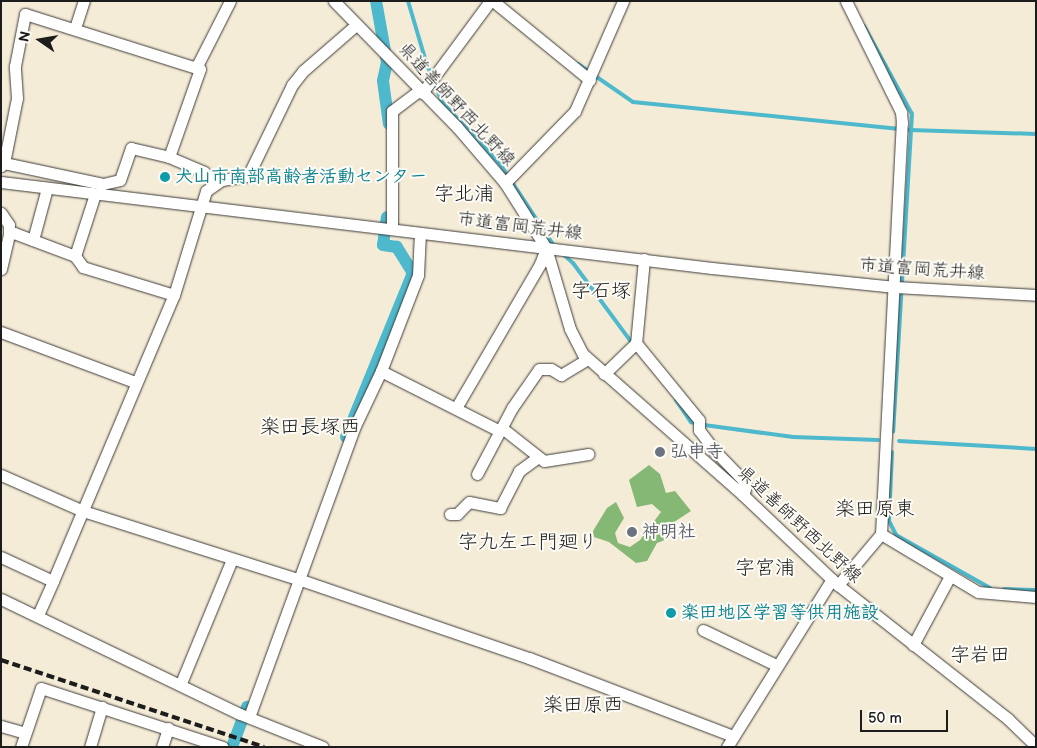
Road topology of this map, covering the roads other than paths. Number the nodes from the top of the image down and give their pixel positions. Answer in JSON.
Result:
{"nodes":[{"id":1,"x":84,"y":1,"type":"edge"},
{"id":2,"x":230,"y":1,"type":"edge"},
{"id":3,"x":334,"y":1,"type":"edge"},
{"id":4,"x":491,"y":1,"type":"edge"},
{"id":5,"x":623,"y":1,"type":"edge"},
{"id":6,"x":846,"y":1,"type":"edge"},
{"id":7,"x":356,"y":25,"type":"junction"},
{"id":8,"x":76,"y":28,"type":"junction"},
{"id":9,"x":198,"y":64,"type":"junction"},
{"id":10,"x":592,"y":75,"type":"junction"},
{"id":11,"x":421,"y":92,"type":"junction"},
{"id":12,"x":169,"y":157,"type":"junction"},
{"id":13,"x":3,"y":160,"type":"edge"},
{"id":14,"x":510,"y":179,"type":"junction"},
{"id":15,"x":1,"y":182,"type":"edge"},
{"id":16,"x":216,"y":183,"type":"junction"},
{"id":17,"x":47,"y":188,"type":"junction"},
{"id":18,"x":95,"y":194,"type":"junction"},
{"id":19,"x":200,"y":207,"type":"junction"},
{"id":20,"x":1,"y":213,"type":"edge"},
{"id":21,"x":387,"y":228,"type":"junction"},
{"id":22,"x":420,"y":232,"type":"junction"},
{"id":23,"x":9,"y":234,"type":"junction"},
{"id":24,"x":33,"y":240,"type":"junction"},
{"id":25,"x":546,"y":248,"type":"junction"},
{"id":26,"x":75,"y":256,"type":"junction"},
{"id":27,"x":644,"y":259,"type":"junction"},
{"id":28,"x":1,"y":269,"type":"edge"},
{"id":29,"x":895,"y":287,"type":"junction"},
{"id":30,"x":174,"y":294,"type":"junction"},
{"id":31,"x":1036,"y":295,"type":"edge"},
{"id":32,"x":1,"y":332,"type":"edge"},
{"id":33,"x":636,"y":343,"type":"junction"},
{"id":34,"x":588,"y":359,"type":"junction"},
{"id":35,"x":381,"y":371,"type":"junction"},
{"id":36,"x":604,"y":374,"type":"junction"},
{"id":37,"x":135,"y":382,"type":"junction"},
{"id":38,"x":456,"y":408,"type":"junction"},
{"id":39,"x":501,"y":430,"type":"junction"},
{"id":40,"x":588,"y":454,"type":"dead end"},
{"id":41,"x":537,"y":458,"type":"junction"},
{"id":42,"x":477,"y":474,"type":"dead end"},
{"id":43,"x":1,"y":475,"type":"edge"},
{"id":44,"x":742,"y":495,"type":"junction"},
{"id":45,"x":83,"y":511,"type":"junction"},
{"id":46,"x":450,"y":514,"type":"dead end"},
{"id":47,"x":881,"y":534,"type":"junction"},
{"id":48,"x":1,"y":557,"type":"edge"},
{"id":49,"x":232,"y":559,"type":"junction"},
{"id":50,"x":950,"y":576,"type":"junction"},
{"id":51,"x":295,"y":579,"type":"junction"},
{"id":52,"x":53,"y":581,"type":"junction"},
{"id":53,"x":835,"y":582,"type":"junction"},
{"id":54,"x":1036,"y":596,"type":"edge"},
{"id":55,"x":1,"y":599,"type":"edge"},
{"id":56,"x":38,"y":615,"type":"junction"},
{"id":57,"x":703,"y":630,"type":"dead end"},
{"id":58,"x":913,"y":645,"type":"junction"},
{"id":59,"x":776,"y":664,"type":"junction"},
{"id":60,"x":181,"y":683,"type":"junction"},
{"id":61,"x":102,"y":707,"type":"junction"},
{"id":62,"x":245,"y":715,"type":"junction"},
{"id":63,"x":1,"y":726,"type":"edge"},
{"id":64,"x":168,"y":728,"type":"junction"},
{"id":65,"x":25,"y":733,"type":"junction"},
{"id":66,"x":733,"y":736,"type":"junction"},
{"id":67,"x":1034,"y":743,"type":"edge"},
{"id":68,"x":21,"y":747,"type":"edge"},
{"id":69,"x":90,"y":747,"type":"edge"},
{"id":70,"x":162,"y":747,"type":"edge"},
{"id":71,"x":223,"y":747,"type":"edge"},
{"id":72,"x":323,"y":747,"type":"edge"},
{"id":73,"x":727,"y":747,"type":"edge"}],
"edges":[{"from":1,"to":8,"type":"street"},
{"from":2,"to":9,"type":"street"},
{"from":3,"to":7,"type":"street","name":"県道善師野西北野線"},
{"from":4,"to":10,"type":"street"},
{"from":4,"to":11,"type":"street"},
{"from":5,"to":10,"type":"street"},
{"from":6,"to":29,"type":"street"},
{"from":7,"to":11,"type":"street","name":"県道善師野西北野線"},
{"from":7,"to":16,"type":"street"},
{"from":8,"to":9,"type":"street"},
{"from":8,"to":13,"type":"street"},
{"from":9,"to":12,"type":"street"},
{"from":10,"to":14,"type":"street"},
{"from":11,"to":14,"type":"street","name":"県道善師野西北野線"},
{"from":11,"to":21,"type":"street"},
{"from":12,"to":13,"type":"street"},
{"from":12,"to":16,"type":"street"},
{"from":14,"to":25,"type":"street","name":"県道善師野西北野線"},
{"from":15,"to":17,"type":"street","name":"市道富岡荒井線"},
{"from":16,"to":19,"type":"street"},
{"from":17,"to":18,"type":"street","name":"市道富岡荒井線"},
{"from":17,"to":24,"type":"street"},
{"from":18,"to":19,"type":"street","name":"市道富岡荒井線"},
{"from":18,"to":26,"type":"street"},
{"from":19,"to":21,"type":"street","name":"市道富岡荒井線"},
{"from":19,"to":30,"type":"street"},
{"from":20,"to":23,"type":"street"},
{"from":21,"to":22,"type":"street","name":"市道富岡荒井線"},
{"from":22,"to":25,"type":"street","name":"市道富岡荒井線"},
{"from":22,"to":35,"type":"street"},
{"from":23,"to":24,"type":"street"},
{"from":23,"to":28,"type":"street"},
{"from":24,"to":26,"type":"street"},
{"from":25,"to":27,"type":"street","name":"市道富岡荒井線"},
{"from":25,"to":34,"type":"street","name":"県道善師野西北野線"},
{"from":25,"to":38,"type":"street"},
{"from":26,"to":30,"type":"street"},
{"from":27,"to":29,"type":"street","name":"市道富岡荒井線"},
{"from":27,"to":33,"type":"street"},
{"from":29,"to":31,"type":"street","name":"市道富岡荒井線"},
{"from":29,"to":47,"type":"street"},
{"from":30,"to":37,"type":"street"},
{"from":32,"to":37,"type":"street"},
{"from":33,"to":36,"type":"street"},
{"from":33,"to":44,"type":"street"},
{"from":34,"to":36,"type":"street","name":"県道善師野西北野線"},
{"from":34,"to":39,"type":"street"},
{"from":35,"to":38,"type":"street"},
{"from":35,"to":51,"type":"street"},
{"from":36,"to":44,"type":"street","name":"県道善師野西北野線"},
{"from":37,"to":45,"type":"street"},
{"from":38,"to":39,"type":"street"},
{"from":39,"to":41,"type":"street"},
{"from":39,"to":42,"type":"street"},
{"from":40,"to":41,"type":"street"},
{"from":41,"to":46,"type":"street"},
{"from":43,"to":45,"type":"street"},
{"from":44,"to":53,"type":"street","name":"県道善師野西北野線"},
{"from":45,"to":49,"type":"street"},
{"from":45,"to":52,"type":"street"},
{"from":47,"to":50,"type":"street"},
{"from":47,"to":53,"type":"street"},
{"from":48,"to":52,"type":"street"},
{"from":49,"to":51,"type":"street"},
{"from":49,"to":60,"type":"street"},
{"from":50,"to":54,"type":"street"},
{"from":50,"to":58,"type":"street"},
{"from":51,"to":62,"type":"street"},
{"from":51,"to":66,"type":"street"},
{"from":52,"to":56,"type":"street"},
{"from":53,"to":58,"type":"street","name":"県道善師野西北野線"},
{"from":53,"to":59,"type":"street"},
{"from":55,"to":56,"type":"street"},
{"from":56,"to":60,"type":"street"},
{"from":57,"to":59,"type":"street"},
{"from":58,"to":67,"type":"street","name":"県道善師野西北野線"},
{"from":59,"to":66,"type":"street"},
{"from":60,"to":62,"type":"street"},
{"from":61,"to":64,"type":"street"},
{"from":61,"to":65,"type":"street"},
{"from":61,"to":69,"type":"street"},
{"from":62,"to":72,"type":"street"},
{"from":63,"to":65,"type":"street"},
{"from":64,"to":70,"type":"street"},
{"from":64,"to":71,"type":"street"},
{"from":65,"to":68,"type":"street"},
{"from":66,"to":73,"type":"street"}]}
